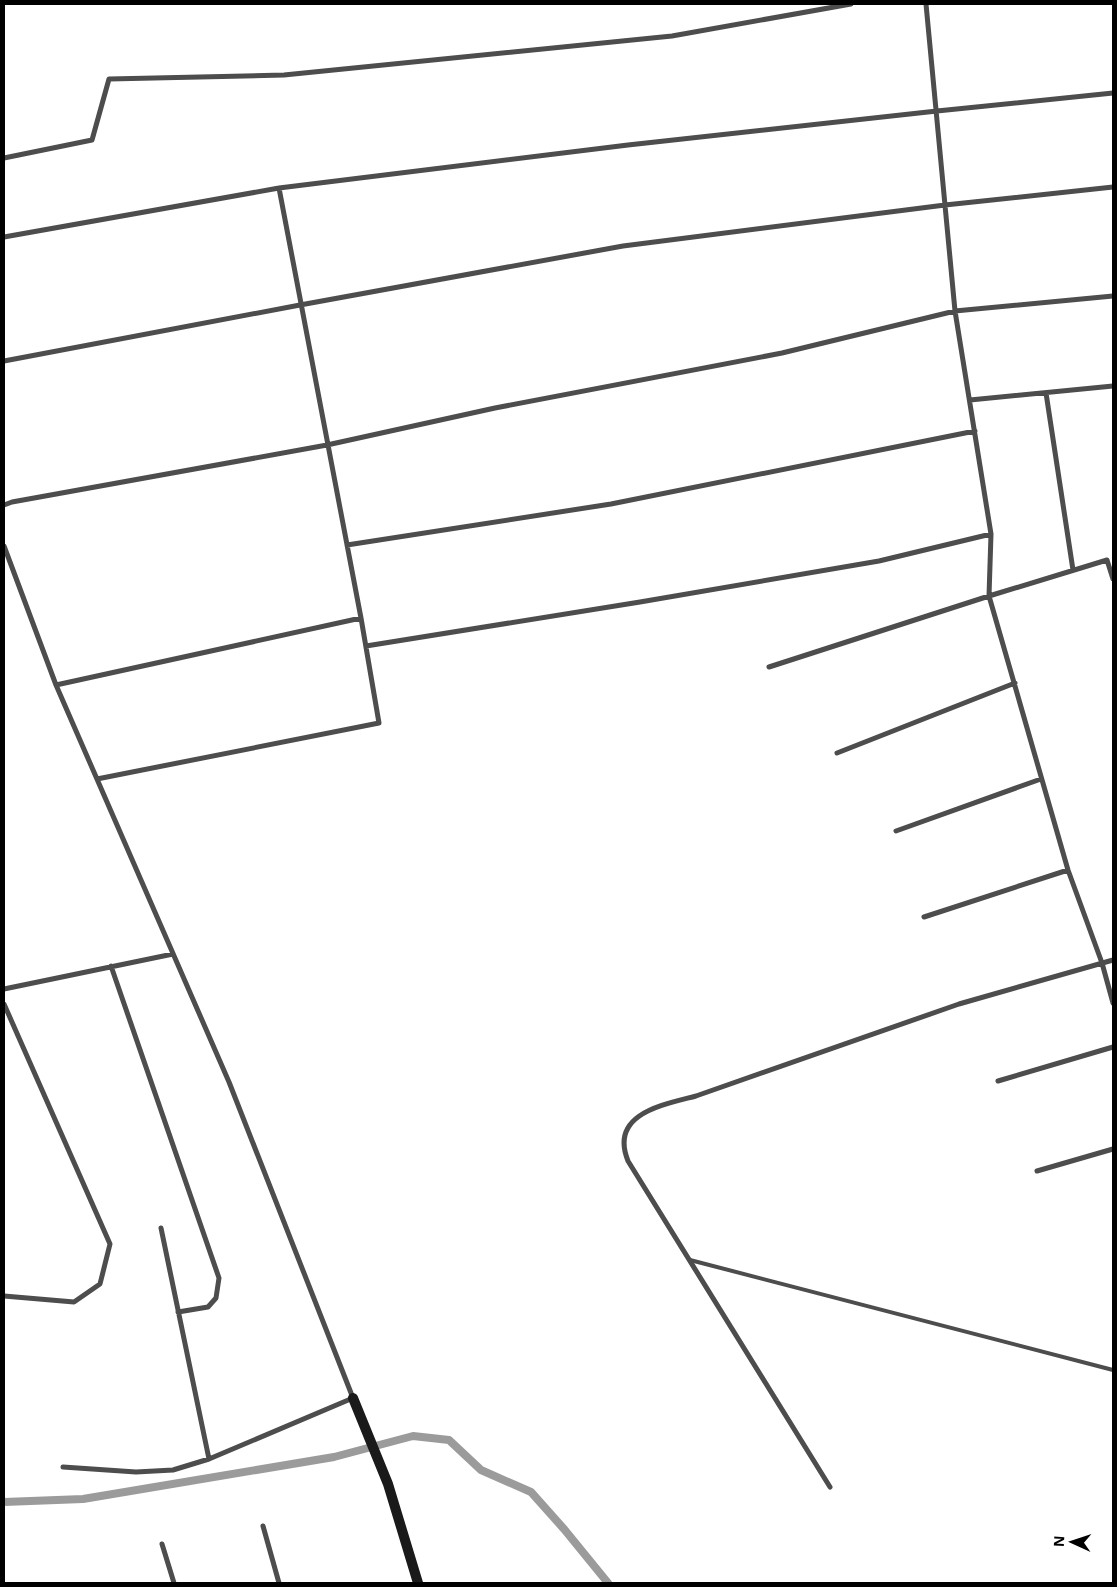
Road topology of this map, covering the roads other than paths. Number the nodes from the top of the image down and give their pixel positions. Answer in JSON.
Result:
{"nodes":[{"id":1,"x":851,"y":4,"type":"edge"},
{"id":2,"x":926,"y":4,"type":"edge"},
{"id":3,"x":1113,"y":94,"type":"edge"},
{"id":4,"x":937,"y":111,"type":"junction"},
{"id":5,"x":4,"y":158,"type":"edge"},
{"id":6,"x":1113,"y":187,"type":"edge"},
{"id":7,"x":279,"y":188,"type":"junction"},
{"id":8,"x":945,"y":205,"type":"junction"},
{"id":9,"x":4,"y":237,"type":"edge"},
{"id":10,"x":1113,"y":296,"type":"edge"},
{"id":11,"x":300,"y":304,"type":"junction"},
{"id":12,"x":955,"y":311,"type":"junction"},
{"id":13,"x":4,"y":362,"type":"edge"},
{"id":14,"x":1113,"y":386,"type":"edge"},
{"id":15,"x":1046,"y":393,"type":"junction"},
{"id":16,"x":970,"y":400,"type":"junction"},
{"id":17,"x":974,"y":430,"type":"junction"},
{"id":18,"x":327,"y":445,"type":"junction"},
{"id":19,"x":4,"y":506,"type":"edge"},
{"id":20,"x":992,"y":534,"type":"junction"},
{"id":21,"x":347,"y":545,"type":"junction"},
{"id":22,"x":4,"y":546,"type":"edge"},
{"id":23,"x":1110,"y":559,"type":"edge"},
{"id":24,"x":1073,"y":570,"type":"junction"},
{"id":25,"x":1113,"y":579,"type":"edge"},
{"id":26,"x":989,"y":596,"type":"junction"},
{"id":27,"x":361,"y":618,"type":"junction"},
{"id":28,"x":366,"y":646,"type":"junction"},
{"id":29,"x":769,"y":667,"type":"dead end"},
{"id":30,"x":1015,"y":683,"type":"junction"},
{"id":31,"x":56,"y":685,"type":"junction"},
{"id":32,"x":837,"y":752,"type":"dead end"},
{"id":33,"x":97,"y":779,"type":"junction"},
{"id":34,"x":1041,"y":779,"type":"junction"},
{"id":35,"x":896,"y":831,"type":"dead end"},
{"id":36,"x":1068,"y":870,"type":"junction"},
{"id":37,"x":924,"y":917,"type":"dead end"},
{"id":38,"x":173,"y":954,"type":"junction"},
{"id":39,"x":1113,"y":960,"type":"edge"},
{"id":40,"x":1102,"y":963,"type":"junction"},
{"id":41,"x":111,"y":966,"type":"junction"},
{"id":42,"x":4,"y":989,"type":"edge"},
{"id":43,"x":1113,"y":1003,"type":"edge"},
{"id":44,"x":4,"y":1004,"type":"edge"},
{"id":45,"x":1113,"y":1047,"type":"edge"},
{"id":46,"x":998,"y":1081,"type":"dead end"},
{"id":47,"x":1113,"y":1149,"type":"edge"},
{"id":48,"x":1037,"y":1171,"type":"dead end"},
{"id":49,"x":161,"y":1228,"type":"dead end"},
{"id":50,"x":689,"y":1260,"type":"junction"},
{"id":51,"x":4,"y":1296,"type":"edge"},
{"id":52,"x":178,"y":1312,"type":"junction"},
{"id":53,"x":1113,"y":1370,"type":"edge"},
{"id":54,"x":353,"y":1398,"type":"junction"},
{"id":55,"x":209,"y":1459,"type":"junction"},
{"id":56,"x":63,"y":1467,"type":"dead end"},
{"id":57,"x":830,"y":1487,"type":"dead end"},
{"id":58,"x":263,"y":1526,"type":"dead end"},
{"id":59,"x":162,"y":1544,"type":"dead end"},
{"id":60,"x":174,"y":1583,"type":"edge"},
{"id":61,"x":278,"y":1583,"type":"edge"},
{"id":62,"x":418,"y":1583,"type":"edge"}],
"edges":[{"from":1,"to":5,"type":"street"},
{"from":2,"to":4,"type":"street"},
{"from":3,"to":4,"type":"street"},
{"from":4,"to":7,"type":"street"},
{"from":4,"to":8,"type":"street"},
{"from":6,"to":8,"type":"street"},
{"from":7,"to":9,"type":"street"},
{"from":7,"to":11,"type":"street"},
{"from":8,"to":11,"type":"street"},
{"from":8,"to":12,"type":"street"},
{"from":10,"to":12,"type":"street"},
{"from":11,"to":13,"type":"street"},
{"from":11,"to":18,"type":"street"},
{"from":12,"to":16,"type":"street"},
{"from":12,"to":18,"type":"street"},
{"from":14,"to":15,"type":"street"},
{"from":15,"to":16,"type":"street"},
{"from":15,"to":24,"type":"street"},
{"from":16,"to":17,"type":"street"},
{"from":17,"to":20,"type":"street"},
{"from":17,"to":21,"type":"street"},
{"from":18,"to":19,"type":"street"},
{"from":18,"to":21,"type":"street"},
{"from":20,"to":26,"type":"street"},
{"from":20,"to":28,"type":"street"},
{"from":21,"to":27,"type":"street"},
{"from":22,"to":31,"type":"street"},
{"from":23,"to":24,"type":"street"},
{"from":23,"to":25,"type":"street"},
{"from":24,"to":26,"type":"street"},
{"from":26,"to":29,"type":"street"},
{"from":26,"to":30,"type":"street"},
{"from":27,"to":28,"type":"street"},
{"from":27,"to":31,"type":"street"},
{"from":28,"to":33,"type":"street"},
{"from":30,"to":32,"type":"street"},
{"from":30,"to":34,"type":"street"},
{"from":31,"to":33,"type":"street"},
{"from":33,"to":38,"type":"street"},
{"from":34,"to":35,"type":"street"},
{"from":34,"to":36,"type":"street"},
{"from":36,"to":37,"type":"street"},
{"from":36,"to":40,"type":"street"},
{"from":38,"to":41,"type":"street"},
{"from":38,"to":54,"type":"street"},
{"from":39,"to":40,"type":"street"},
{"from":40,"to":43,"type":"street"},
{"from":40,"to":50,"type":"street"},
{"from":41,"to":42,"type":"street"},
{"from":41,"to":52,"type":"street"},
{"from":44,"to":51,"type":"street"},
{"from":45,"to":46,"type":"street"},
{"from":47,"to":48,"type":"street"},
{"from":49,"to":52,"type":"street"},
{"from":50,"to":53,"type":"lane"},
{"from":50,"to":57,"type":"street"},
{"from":52,"to":55,"type":"street"},
{"from":54,"to":55,"type":"street"},
{"from":54,"to":62,"type":"street"},
{"from":55,"to":56,"type":"street"},
{"from":58,"to":61,"type":"street"},
{"from":59,"to":60,"type":"street"}]}
